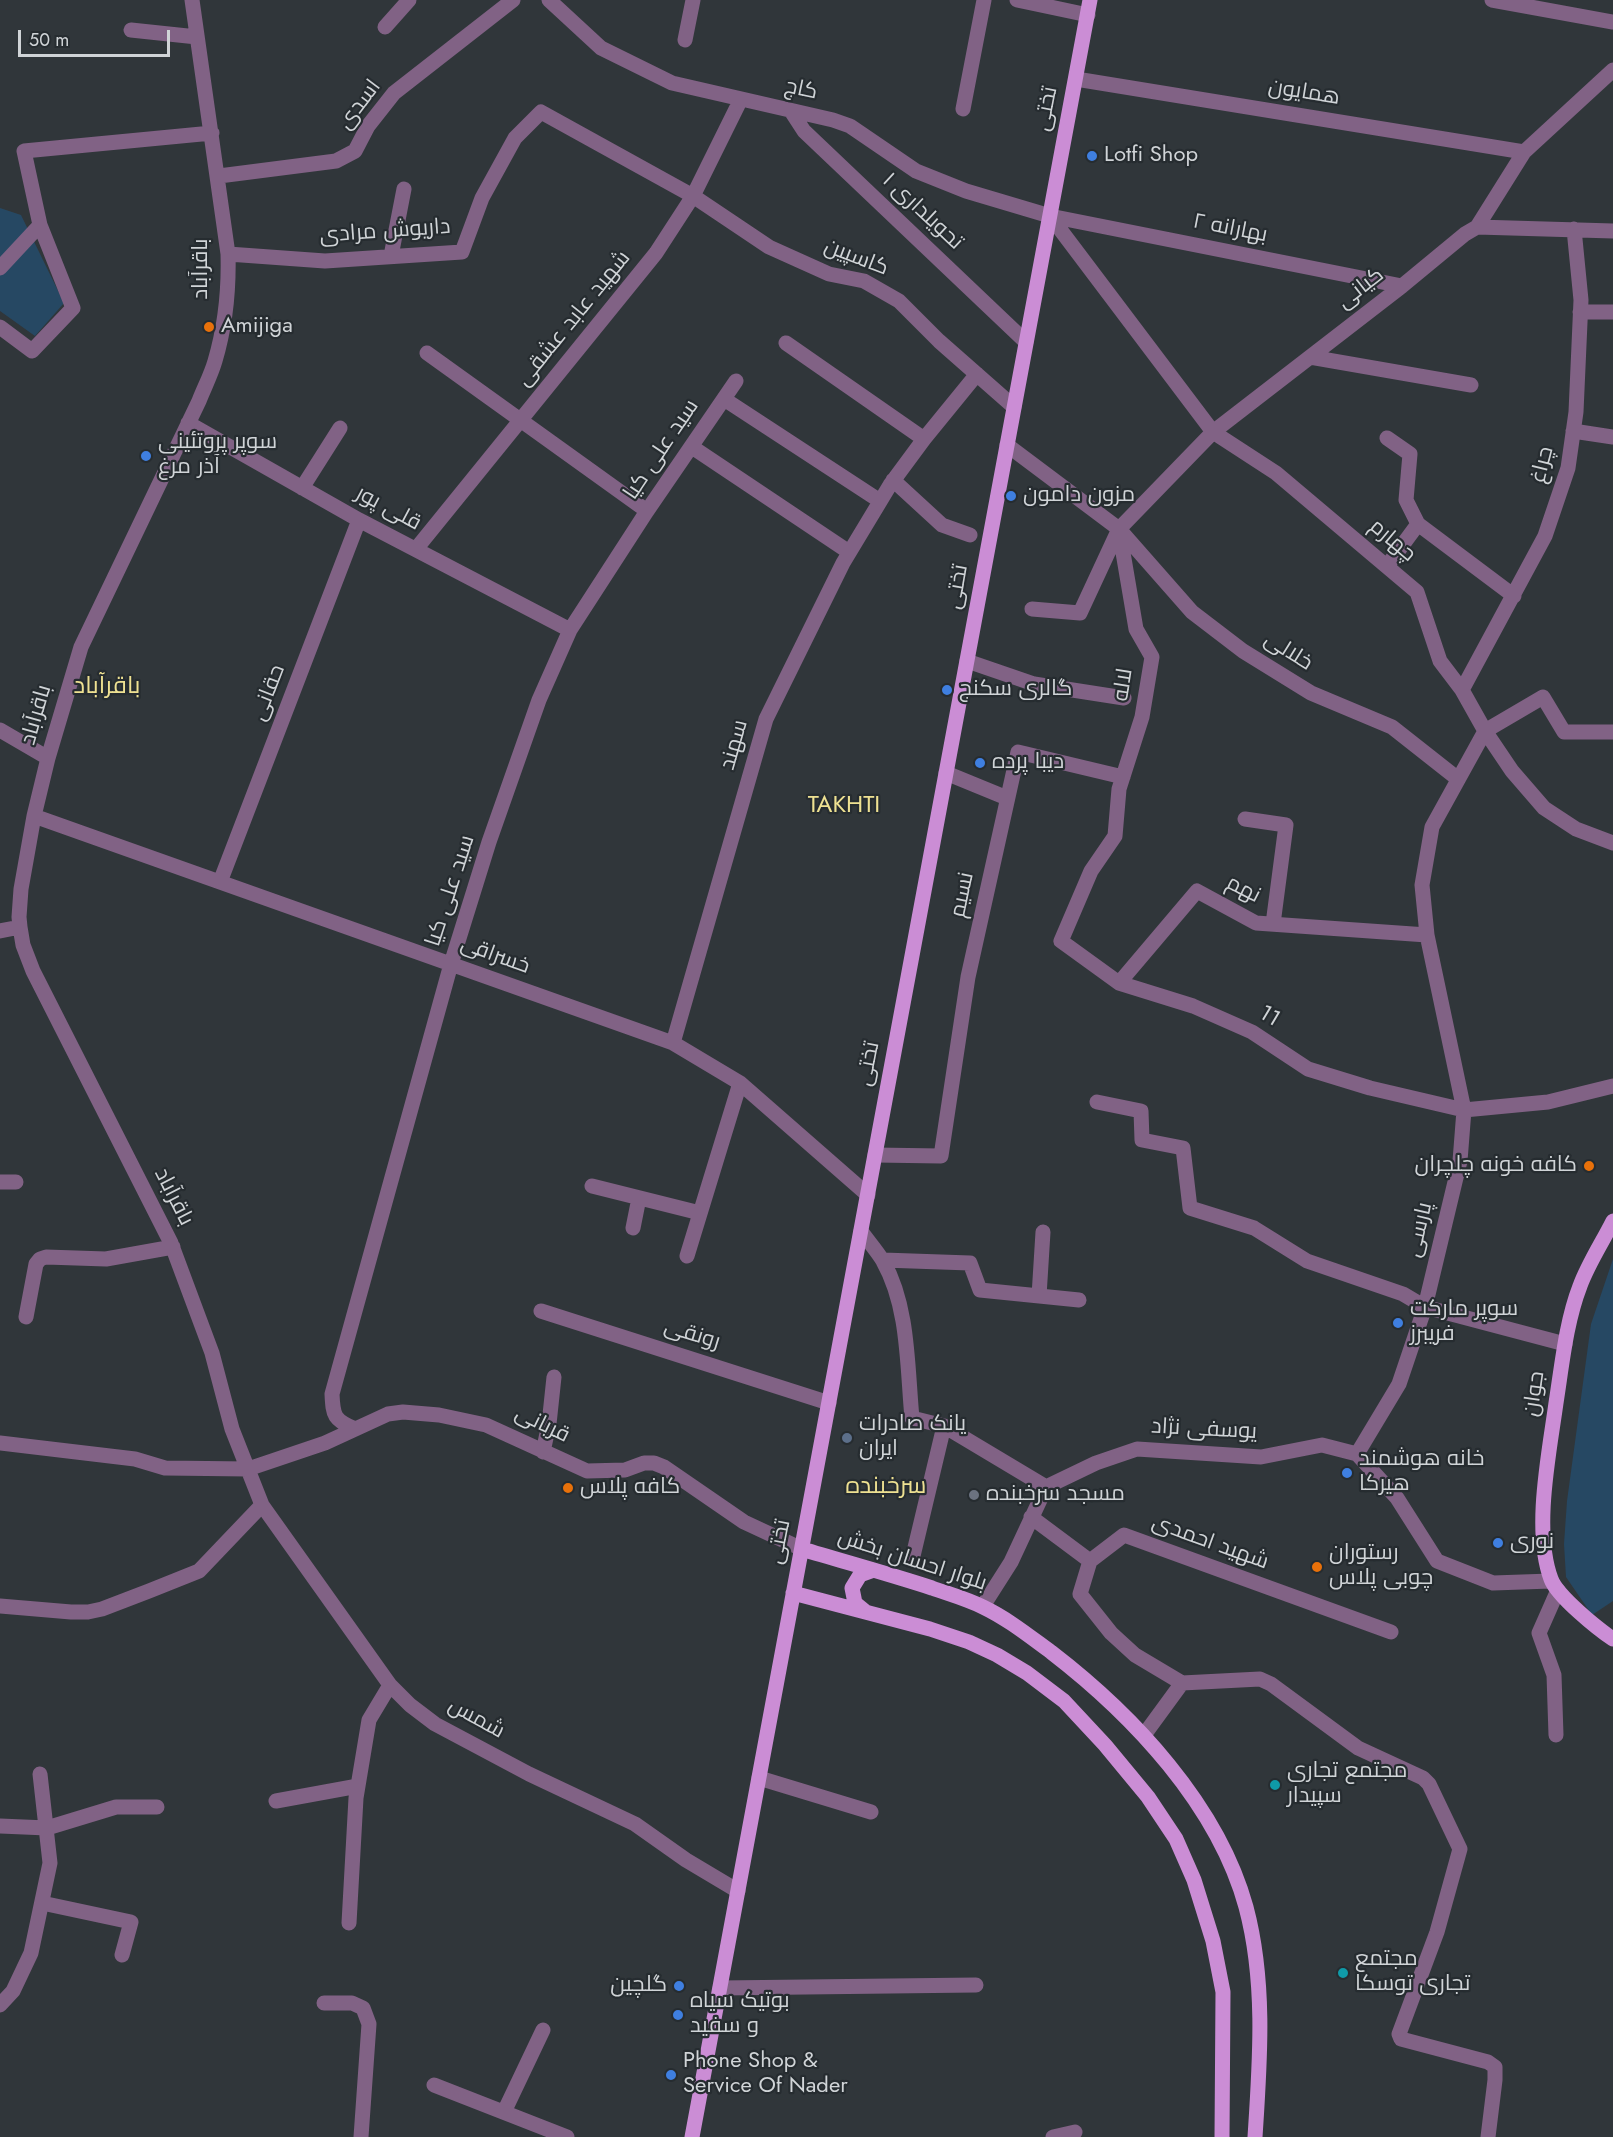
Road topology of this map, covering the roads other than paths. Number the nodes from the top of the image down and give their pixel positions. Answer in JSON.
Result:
{"nodes":[{"id":1,"x":192,"y":0,"type":"edge"},
{"id":2,"x":409,"y":0,"type":"edge"},
{"id":3,"x":513,"y":0,"type":"edge"},
{"id":4,"x":549,"y":0,"type":"edge"},
{"id":5,"x":693,"y":0,"type":"edge"},
{"id":6,"x":984,"y":0,"type":"edge"},
{"id":7,"x":1017,"y":0,"type":"edge"},
{"id":8,"x":1492,"y":0,"type":"edge"},
{"id":9,"x":1089,"y":7,"type":"edge"},
{"id":10,"x":1613,"y":22,"type":"edge"},
{"id":11,"x":385,"y":27,"type":"dead end"},
{"id":12,"x":130,"y":30,"type":"dead end"},
{"id":13,"x":197,"y":37,"type":"junction"},
{"id":14,"x":686,"y":40,"type":"dead end"},
{"id":15,"x":1613,"y":70,"type":"edge"},
{"id":16,"x":1076,"y":79,"type":"junction"},
{"id":17,"x":741,"y":99,"type":"junction"},
{"id":18,"x":963,"y":109,"type":"dead end"},
{"id":19,"x":791,"y":111,"type":"junction"},
{"id":20,"x":212,"y":133,"type":"junction"},
{"id":21,"x":1524,"y":152,"type":"junction"},
{"id":22,"x":219,"y":177,"type":"junction"},
{"id":23,"x":404,"y":189,"type":"dead end"},
{"id":24,"x":693,"y":196,"type":"junction"},
{"id":25,"x":1050,"y":216,"type":"junction"},
{"id":26,"x":40,"y":225,"type":"junction"},
{"id":27,"x":1477,"y":227,"type":"junction"},
{"id":28,"x":1574,"y":230,"type":"junction"},
{"id":29,"x":1613,"y":231,"type":"edge"},
{"id":30,"x":228,"y":254,"type":"junction"},
{"id":31,"x":391,"y":256,"type":"junction"},
{"id":32,"x":0,"y":268,"type":"edge"},
{"id":33,"x":1402,"y":286,"type":"junction"},
{"id":34,"x":1580,"y":312,"type":"junction"},
{"id":35,"x":1613,"y":312,"type":"edge"},
{"id":36,"x":0,"y":327,"type":"edge"},
{"id":37,"x":1026,"y":342,"type":"junction"},
{"id":38,"x":786,"y":343,"type":"dead end"},
{"id":39,"x":427,"y":353,"type":"dead end"},
{"id":40,"x":1310,"y":357,"type":"junction"},
{"id":41,"x":977,"y":375,"type":"junction"},
{"id":42,"x":736,"y":381,"type":"dead end"},
{"id":43,"x":1471,"y":385,"type":"dead end"},
{"id":44,"x":724,"y":399,"type":"junction"},
{"id":45,"x":1014,"y":407,"type":"junction"},
{"id":46,"x":521,"y":420,"type":"junction"},
{"id":47,"x":188,"y":423,"type":"junction"},
{"id":48,"x":340,"y":428,"type":"dead end"},
{"id":49,"x":1573,"y":431,"type":"junction"},
{"id":50,"x":1213,"y":432,"type":"junction"},
{"id":51,"x":1613,"y":437,"type":"edge"},
{"id":52,"x":1387,"y":438,"type":"dead end"},
{"id":53,"x":924,"y":439,"type":"junction"},
{"id":54,"x":1007,"y":445,"type":"junction"},
{"id":55,"x":692,"y":447,"type":"junction"},
{"id":56,"x":893,"y":480,"type":"junction"},
{"id":57,"x":302,"y":488,"type":"junction"},
{"id":58,"x":880,"y":501,"type":"junction"},
{"id":59,"x":647,"y":511,"type":"junction"},
{"id":60,"x":359,"y":520,"type":"junction"},
{"id":61,"x":1419,"y":524,"type":"junction"},
{"id":62,"x":1119,"y":529,"type":"junction"},
{"id":63,"x":970,"y":536,"type":"dead end"},
{"id":64,"x":416,"y":549,"type":"junction"},
{"id":65,"x":849,"y":552,"type":"junction"},
{"id":66,"x":1387,"y":566,"type":"junction"},
{"id":67,"x":1514,"y":596,"type":"junction"},
{"id":68,"x":1032,"y":609,"type":"dead end"},
{"id":69,"x":570,"y":630,"type":"junction"},
{"id":70,"x":967,"y":661,"type":"junction"},
{"id":71,"x":1462,"y":690,"type":"junction"},
{"id":72,"x":1124,"y":698,"type":"dead end"},
{"id":73,"x":0,"y":730,"type":"edge"},
{"id":74,"x":1485,"y":730,"type":"junction"},
{"id":75,"x":1613,"y":732,"type":"edge"},
{"id":76,"x":48,"y":758,"type":"junction"},
{"id":77,"x":946,"y":773,"type":"junction"},
{"id":78,"x":1123,"y":777,"type":"junction"},
{"id":79,"x":1458,"y":779,"type":"junction"},
{"id":80,"x":1007,"y":798,"type":"junction"},
{"id":81,"x":34,"y":816,"type":"junction"},
{"id":82,"x":1245,"y":819,"type":"dead end"},
{"id":83,"x":1611,"y":842,"type":"edge"},
{"id":84,"x":220,"y":882,"type":"junction"},
{"id":85,"x":1273,"y":924,"type":"junction"},
{"id":86,"x":20,"y":927,"type":"junction"},
{"id":87,"x":0,"y":931,"type":"edge"},
{"id":88,"x":1427,"y":935,"type":"junction"},
{"id":89,"x":1061,"y":941,"type":"joint"},
{"id":90,"x":451,"y":964,"type":"junction"},
{"id":91,"x":1119,"y":983,"type":"junction"},
{"id":92,"x":673,"y":1043,"type":"junction"},
{"id":93,"x":741,"y":1083,"type":"junction"},
{"id":94,"x":1613,"y":1086,"type":"edge"},
{"id":95,"x":1097,"y":1102,"type":"dead end"},
{"id":96,"x":1464,"y":1110,"type":"junction"},
{"id":97,"x":875,"y":1155,"type":"junction"},
{"id":98,"x":0,"y":1182,"type":"edge"},
{"id":99,"x":16,"y":1182,"type":"dead end"},
{"id":100,"x":592,"y":1186,"type":"dead end"},
{"id":101,"x":867,"y":1195,"type":"junction"},
{"id":102,"x":639,"y":1198,"type":"junction"},
{"id":103,"x":700,"y":1213,"type":"junction"},
{"id":104,"x":1613,"y":1221,"type":"edge"},
{"id":105,"x":633,"y":1228,"type":"dead end"},
{"id":106,"x":861,"y":1231,"type":"junction"},
{"id":107,"x":1042,"y":1232,"type":"dead end"},
{"id":108,"x":173,"y":1247,"type":"junction"},
{"id":109,"x":687,"y":1256,"type":"dead end"},
{"id":110,"x":882,"y":1260,"type":"junction"},
{"id":111,"x":1039,"y":1296,"type":"junction"},
{"id":112,"x":1079,"y":1300,"type":"dead end"},
{"id":113,"x":1425,"y":1307,"type":"junction"},
{"id":114,"x":542,"y":1311,"type":"dead end"},
{"id":115,"x":26,"y":1317,"type":"dead end"},
{"id":116,"x":1565,"y":1344,"type":"junction"},
{"id":117,"x":554,"y":1377,"type":"dead end"},
{"id":118,"x":829,"y":1403,"type":"junction"},
{"id":119,"x":944,"y":1426,"type":"junction"},
{"id":120,"x":355,"y":1429,"type":"junction"},
{"id":121,"x":0,"y":1443,"type":"edge"},
{"id":122,"x":543,"y":1452,"type":"junction"},
{"id":123,"x":1357,"y":1454,"type":"junction"},
{"id":124,"x":248,"y":1469,"type":"junction"},
{"id":125,"x":1046,"y":1487,"type":"junction"},
{"id":126,"x":262,"y":1505,"type":"junction"},
{"id":127,"x":1030,"y":1517,"type":"junction"},
{"id":128,"x":802,"y":1549,"type":"junction"},
{"id":129,"x":913,"y":1556,"type":"dead end"},
{"id":130,"x":1090,"y":1561,"type":"junction"},
{"id":131,"x":874,"y":1570,"type":"junction"},
{"id":132,"x":1555,"y":1585,"type":"junction"},
{"id":133,"x":794,"y":1593,"type":"junction"},
{"id":134,"x":0,"y":1606,"type":"edge"},
{"id":135,"x":982,"y":1606,"type":"junction"},
{"id":136,"x":867,"y":1613,"type":"junction"},
{"id":137,"x":1390,"y":1632,"type":"dead end"},
{"id":138,"x":1613,"y":1640,"type":"edge"},
{"id":139,"x":1182,"y":1683,"type":"junction"},
{"id":140,"x":390,"y":1685,"type":"junction"},
{"id":141,"x":1144,"y":1735,"type":"junction"},
{"id":142,"x":1556,"y":1735,"type":"dead end"},
{"id":143,"x":40,"y":1774,"type":"dead end"},
{"id":144,"x":759,"y":1778,"type":"junction"},
{"id":145,"x":358,"y":1786,"type":"junction"},
{"id":146,"x":276,"y":1801,"type":"dead end"},
{"id":147,"x":157,"y":1807,"type":"dead end"},
{"id":148,"x":871,"y":1812,"type":"dead end"},
{"id":149,"x":0,"y":1826,"type":"edge"},
{"id":150,"x":47,"y":1828,"type":"junction"},
{"id":151,"x":738,"y":1891,"type":"junction"},
{"id":152,"x":42,"y":1903,"type":"junction"},
{"id":153,"x":349,"y":1923,"type":"dead end"},
{"id":154,"x":123,"y":1955,"type":"dead end"},
{"id":155,"x":976,"y":1986,"type":"dead end"},
{"id":156,"x":720,"y":1988,"type":"junction"},
{"id":157,"x":324,"y":2003,"type":"dead end"},
{"id":158,"x":0,"y":2005,"type":"edge"},
{"id":159,"x":543,"y":2030,"type":"dead end"},
{"id":160,"x":435,"y":2085,"type":"dead end"},
{"id":161,"x":504,"y":2112,"type":"junction"},
{"id":162,"x":1075,"y":2132,"type":"dead end"},
{"id":163,"x":361,"y":2137,"type":"edge"},
{"id":164,"x":567,"y":2137,"type":"edge"},
{"id":165,"x":692,"y":2137,"type":"edge"},
{"id":166,"x":1053,"y":2137,"type":"edge"},
{"id":167,"x":1222,"y":2137,"type":"edge"},
{"id":168,"x":1255,"y":2137,"type":"edge"},
{"id":169,"x":1488,"y":2137,"type":"edge"}],
"edges":[{"from":1,"to":13,"type":"street","name":"باقرآباد"},
{"from":2,"to":11,"type":"street"},
{"from":3,"to":22,"type":"street","name":"اسدی"},
{"from":4,"to":17,"type":"street","name":"کاج"},
{"from":5,"to":14,"type":"street"},
{"from":6,"to":18,"type":"street"},
{"from":7,"to":9,"type":"street"},
{"from":8,"to":10,"type":"street"},
{"from":9,"to":16,"type":"main road","name":"تختی"},
{"from":12,"to":13,"type":"street"},
{"from":13,"to":20,"type":"street","name":"باقرآباد"},
{"from":15,"to":21,"type":"street","name":"کیانی"},
{"from":16,"to":21,"type":"street","name":"همایون"},
{"from":16,"to":25,"type":"main road","name":"تختی"},
{"from":17,"to":19,"type":"street","name":"کاج"},
{"from":17,"to":24,"type":"street","name":"شهید عابد عشقی"},
{"from":19,"to":25,"type":"street","name":"کاج"},
{"from":19,"to":37,"type":"street","name":"تحویلداری ۱"},
{"from":20,"to":22,"type":"street","name":"باقرآباد"},
{"from":20,"to":26,"type":"street"},
{"from":21,"to":27,"type":"street","name":"کیانی"},
{"from":22,"to":30,"type":"street","name":"باقرآباد"},
{"from":23,"to":31,"type":"street"},
{"from":24,"to":31,"type":"street","name":"داریوش مرادی"},
{"from":24,"to":41,"type":"street","name":"کاسپین"},
{"from":24,"to":46,"type":"street","name":"شهید عابد عشقی"},
{"from":25,"to":33,"type":"street","name":"بهارانه ۲"},
{"from":25,"to":37,"type":"main road","name":"تختی"},
{"from":25,"to":50,"type":"street","name":"چهارم"},
{"from":26,"to":32,"type":"street"},
{"from":26,"to":36,"type":"street"},
{"from":27,"to":28,"type":"street"},
{"from":27,"to":33,"type":"street","name":"کیانی"},
{"from":28,"to":29,"type":"street"},
{"from":28,"to":34,"type":"street","name":"چراغ"},
{"from":30,"to":31,"type":"street","name":"داریوش مرادی"},
{"from":30,"to":47,"type":"street","name":"باقرآباد"},
{"from":33,"to":40,"type":"street","name":"کیانی"},
{"from":34,"to":35,"type":"street"},
{"from":34,"to":49,"type":"street","name":"چراغ"},
{"from":37,"to":45,"type":"main road","name":"تختی"},
{"from":38,"to":53,"type":"street"},
{"from":39,"to":46,"type":"street"},
{"from":40,"to":43,"type":"street"},
{"from":40,"to":50,"type":"street","name":"کیانی"},
{"from":41,"to":45,"type":"street","name":"کاسپین"},
{"from":41,"to":53,"type":"street","name":"سهند"},
{"from":42,"to":44,"type":"street","name":"سید علی کیا"},
{"from":44,"to":55,"type":"street","name":"سید علی کیا"},
{"from":44,"to":58,"type":"street","name":"سید علی کیا"},
{"from":45,"to":54,"type":"main road","name":"تختی"},
{"from":46,"to":59,"type":"street"},
{"from":46,"to":64,"type":"street","name":"شهید عابد عشقی"},
{"from":47,"to":57,"type":"street","name":"قلی پور"},
{"from":47,"to":76,"type":"street","name":"باقرآباد"},
{"from":48,"to":57,"type":"street"},
{"from":49,"to":51,"type":"street"},
{"from":49,"to":67,"type":"street","name":"چراغ"},
{"from":50,"to":62,"type":"street","name":"کیانی"},
{"from":50,"to":66,"type":"street","name":"چهارم"},
{"from":52,"to":61,"type":"street"},
{"from":53,"to":56,"type":"street","name":"سهند"},
{"from":54,"to":62,"type":"street"},
{"from":54,"to":70,"type":"main road","name":"تختی"},
{"from":55,"to":59,"type":"street","name":"سید علی کیا"},
{"from":55,"to":65,"type":"street"},
{"from":56,"to":58,"type":"street","name":"سهند"},
{"from":56,"to":63,"type":"street"},
{"from":57,"to":60,"type":"street","name":"قلی پور"},
{"from":58,"to":65,"type":"street","name":"سهند"},
{"from":59,"to":69,"type":"street","name":"سید علی کیا"},
{"from":60,"to":64,"type":"street","name":"قلی پور"},
{"from":60,"to":84,"type":"street","name":"حقانی"},
{"from":61,"to":66,"type":"street"},
{"from":61,"to":67,"type":"street"},
{"from":62,"to":68,"type":"street","name":"کیانی"},
{"from":62,"to":78,"type":"street","name":"لاله"},
{"from":62,"to":79,"type":"street","name":"خلالی"},
{"from":64,"to":69,"type":"street","name":"قلی پور"},
{"from":65,"to":92,"type":"street","name":"سهند"},
{"from":66,"to":71,"type":"street","name":"چهارم"},
{"from":67,"to":71,"type":"street","name":"چراغ"},
{"from":69,"to":90,"type":"street","name":"سید علی کیا"},
{"from":70,"to":72,"type":"street"},
{"from":70,"to":77,"type":"main road","name":"تختی"},
{"from":71,"to":74,"type":"street","name":"چهارم"},
{"from":73,"to":76,"type":"street"},
{"from":74,"to":75,"type":"street"},
{"from":74,"to":79,"type":"street","name":"پارسی"},
{"from":74,"to":83,"type":"street","name":"چهارم"},
{"from":76,"to":81,"type":"street","name":"باقرآباد"},
{"from":77,"to":80,"type":"street"},
{"from":77,"to":97,"type":"main road","name":"تختی"},
{"from":78,"to":80,"type":"street","name":"نسیم"},
{"from":78,"to":89,"type":"street","name":"لاله"},
{"from":79,"to":88,"type":"street","name":"پارسی"},
{"from":80,"to":97,"type":"street","name":"نسیم"},
{"from":81,"to":84,"type":"street","name":"خسراقی"},
{"from":81,"to":86,"type":"street","name":"باقرآباد"},
{"from":82,"to":85,"type":"street"},
{"from":84,"to":90,"type":"street","name":"خسراقی"},
{"from":85,"to":88,"type":"street","name":"نهم"},
{"from":85,"to":91,"type":"street","name":"نهم"},
{"from":86,"to":87,"type":"street"},
{"from":86,"to":108,"type":"street","name":"باقرآباد"},
{"from":88,"to":96,"type":"street","name":"پارسی"},
{"from":89,"to":91,"type":"street","name":"11"},
{"from":90,"to":92,"type":"street","name":"خسراقی"},
{"from":90,"to":120,"type":"street","name":"سید علی کیا"},
{"from":91,"to":96,"type":"street","name":"11"},
{"from":92,"to":93,"type":"street","name":"خسراقی"},
{"from":93,"to":101,"type":"street","name":"خسراقی"},
{"from":93,"to":103,"type":"street"},
{"from":94,"to":96,"type":"street","name":"11"},
{"from":95,"to":113,"type":"street"},
{"from":96,"to":113,"type":"street","name":"پارسی"},
{"from":97,"to":101,"type":"main road","name":"تختی"},
{"from":98,"to":99,"type":"street"},
{"from":100,"to":102,"type":"street"},
{"from":101,"to":106,"type":"main road","name":"تختی"},
{"from":102,"to":103,"type":"street"},
{"from":102,"to":105,"type":"street"},
{"from":103,"to":109,"type":"street"},
{"from":104,"to":116,"type":"main road","name":"جوان"},
{"from":106,"to":110,"type":"street"},
{"from":106,"to":118,"type":"main road","name":"تختی"},
{"from":107,"to":111,"type":"street"},
{"from":108,"to":115,"type":"street"},
{"from":108,"to":124,"type":"street","name":"باقرآباد"},
{"from":110,"to":111,"type":"street"},
{"from":110,"to":119,"type":"street"},
{"from":111,"to":112,"type":"street"},
{"from":113,"to":116,"type":"street"},
{"from":113,"to":123,"type":"street","name":"پارسی"},
{"from":114,"to":118,"type":"street","name":"رونقی"},
{"from":116,"to":132,"type":"main road","name":"جوان"},
{"from":117,"to":122,"type":"street"},
{"from":118,"to":128,"type":"main road","name":"تختی"},
{"from":119,"to":125,"type":"street"},
{"from":119,"to":129,"type":"street"},
{"from":120,"to":122,"type":"street","name":"قربانی"},
{"from":120,"to":124,"type":"street","name":"قربانی"},
{"from":121,"to":124,"type":"street","name":"قربانی"},
{"from":122,"to":128,"type":"street","name":"قربانی"},
{"from":123,"to":125,"type":"street","name":"یوسفی نژاد"},
{"from":123,"to":132,"type":"street"},
{"from":124,"to":126,"type":"street","name":"باقرآباد"},
{"from":125,"to":127,"type":"street"},
{"from":126,"to":134,"type":"street"},
{"from":126,"to":140,"type":"street","name":"شمس"},
{"from":127,"to":130,"type":"street"},
{"from":127,"to":135,"type":"street"},
{"from":128,"to":131,"type":"main road","name":"بلوار احسان بخش"},
{"from":128,"to":133,"type":"main road","name":"تختی"},
{"from":130,"to":137,"type":"street","name":"شهید احمدی"},
{"from":130,"to":139,"type":"street"},
{"from":131,"to":135,"type":"main road","name":"بلوار احسان بخش"},
{"from":131,"to":136,"type":"main road"},
{"from":132,"to":138,"type":"main road"},
{"from":132,"to":142,"type":"street"},
{"from":133,"to":136,"type":"main road"},
{"from":133,"to":144,"type":"main road","name":"تختی"},
{"from":135,"to":141,"type":"main road","name":"بلوار احسان بخش"},
{"from":136,"to":167,"type":"main road"},
{"from":139,"to":141,"type":"street"},
{"from":139,"to":169,"type":"street"},
{"from":140,"to":145,"type":"street"},
{"from":140,"to":151,"type":"street","name":"شمس"},
{"from":141,"to":168,"type":"main road","name":"بلوار احسان بخش"},
{"from":143,"to":150,"type":"street"},
{"from":144,"to":148,"type":"street"},
{"from":144,"to":151,"type":"main road","name":"تختی"},
{"from":145,"to":146,"type":"street"},
{"from":145,"to":153,"type":"street"},
{"from":147,"to":150,"type":"street"},
{"from":149,"to":150,"type":"street"},
{"from":150,"to":152,"type":"street"},
{"from":151,"to":156,"type":"main road","name":"تختی"},
{"from":152,"to":154,"type":"street"},
{"from":152,"to":158,"type":"street"},
{"from":155,"to":156,"type":"street"},
{"from":156,"to":165,"type":"main road","name":"تختی"},
{"from":157,"to":163,"type":"street"},
{"from":159,"to":161,"type":"street"},
{"from":160,"to":161,"type":"street"},
{"from":161,"to":164,"type":"street"},
{"from":162,"to":166,"type":"street"}]}
